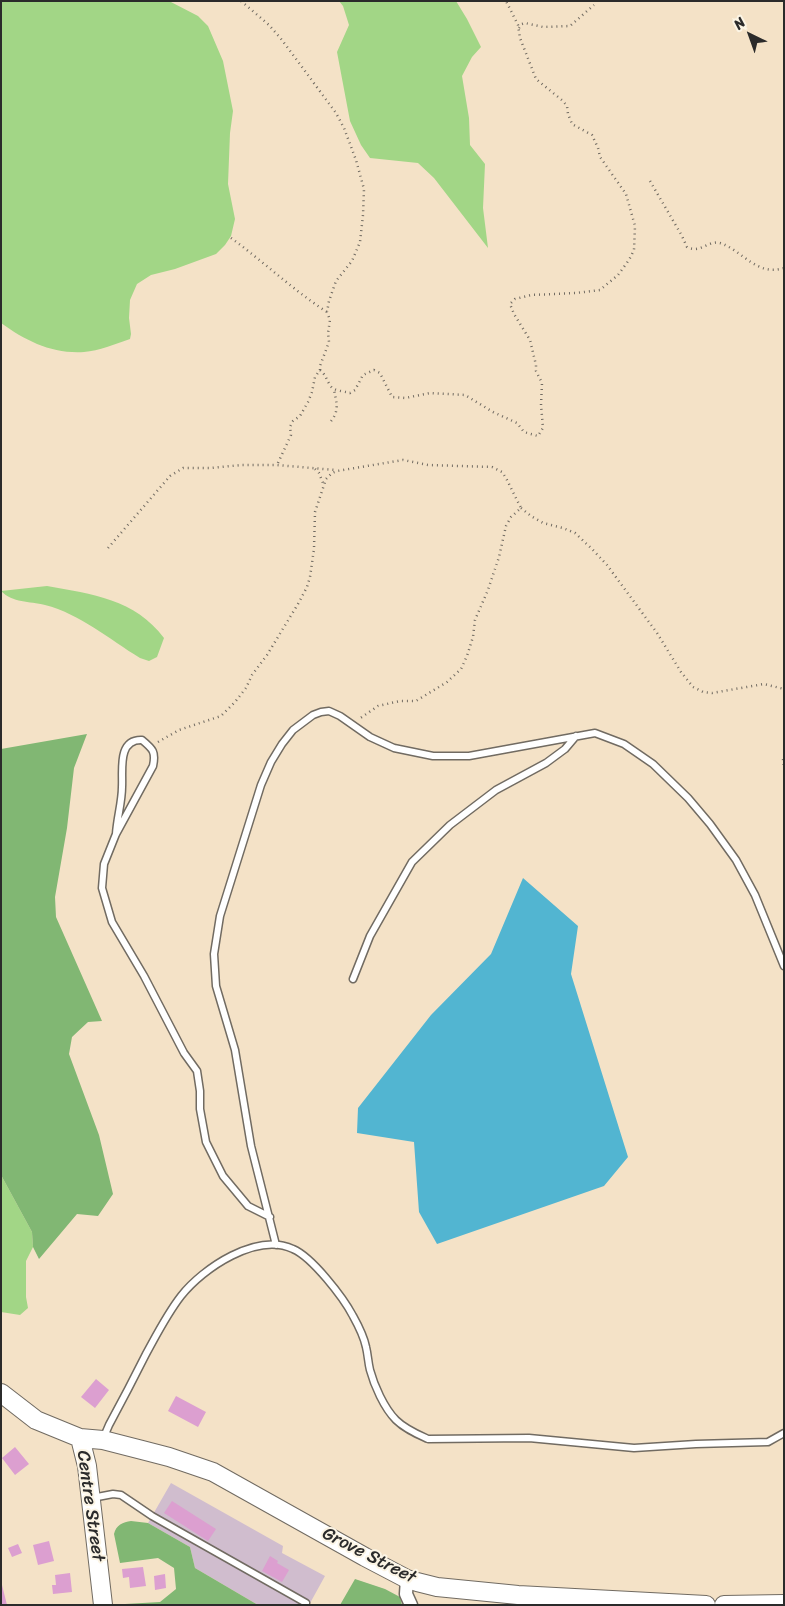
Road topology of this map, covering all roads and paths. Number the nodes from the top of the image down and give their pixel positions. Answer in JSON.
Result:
{"nodes":[{"id":1,"x":241,"y":1,"type":"edge"},
{"id":2,"x":506,"y":1,"type":"edge"},
{"id":3,"x":594,"y":5,"type":"dead end"},
{"id":4,"x":519,"y":28,"type":"junction"},
{"id":5,"x":650,"y":181,"type":"dead end"},
{"id":6,"x":231,"y":238,"type":"dead end"},
{"id":7,"x":784,"y":268,"type":"edge"},
{"id":8,"x":326,"y":312,"type":"junction"},
{"id":9,"x":320,"y":370,"type":"junction"},
{"id":10,"x":334,"y":389,"type":"junction"},
{"id":11,"x":330,"y":421,"type":"dead end"},
{"id":12,"x":277,"y":465,"type":"junction"},
{"id":13,"x":312,"y":468,"type":"junction"},
{"id":14,"x":337,"y":471,"type":"junction"},
{"id":15,"x":323,"y":485,"type":"junction"},
{"id":16,"x":521,"y":508,"type":"junction"},
{"id":17,"x":108,"y":548,"type":"dead end"},
{"id":18,"x":784,"y":689,"type":"edge"},
{"id":19,"x":352,"y":724,"type":"junction"},
{"id":20,"x":576,"y":736,"type":"junction"},
{"id":21,"x":149,"y":746,"type":"junction"},
{"id":22,"x":782,"y":759,"type":"dead end"},
{"id":23,"x":784,"y":766,"type":"edge"},
{"id":24,"x":116,"y":834,"type":"junction"},
{"id":25,"x":784,"y":966,"type":"edge"},
{"id":26,"x":353,"y":979,"type":"dead end"},
{"id":27,"x":270,"y":1217,"type":"junction"},
{"id":28,"x":276,"y":1245,"type":"junction"},
{"id":29,"x":1,"y":1393,"type":"edge"},
{"id":30,"x":784,"y":1433,"type":"edge"},
{"id":31,"x":80,"y":1438,"type":"junction"},
{"id":32,"x":103,"y":1440,"type":"junction"},
{"id":33,"x":91,"y":1498,"type":"junction"},
{"id":34,"x":407,"y":1579,"type":"junction"},
{"id":35,"x":518,"y":1600,"type":"edge"},
{"id":36,"x":306,"y":1603,"type":"dead end"},
{"id":37,"x":699,"y":1604,"type":"edge"},
{"id":38,"x":784,"y":1604,"type":"edge"},
{"id":39,"x":103,"y":1605,"type":"edge"},
{"id":40,"x":411,"y":1605,"type":"edge"},
{"id":41,"x":724,"y":1605,"type":"edge"}],
"edges":[{"from":1,"to":8,"type":"path"},
{"from":2,"to":4,"type":"path"},
{"from":3,"to":4,"type":"path"},
{"from":4,"to":10,"type":"path"},
{"from":5,"to":7,"type":"path"},
{"from":6,"to":8,"type":"path"},
{"from":8,"to":9,"type":"path"},
{"from":9,"to":10,"type":"path"},
{"from":9,"to":12,"type":"path"},
{"from":10,"to":11,"type":"path"},
{"from":12,"to":13,"type":"path"},
{"from":12,"to":17,"type":"path"},
{"from":13,"to":14,"type":"path"},
{"from":13,"to":15,"type":"path"},
{"from":14,"to":15,"type":"path"},
{"from":14,"to":16,"type":"path"},
{"from":15,"to":21,"type":"path"},
{"from":16,"to":18,"type":"path"},
{"from":16,"to":19,"type":"path"},
{"from":19,"to":20,"type":"lane"},
{"from":19,"to":27,"type":"lane"},
{"from":20,"to":25,"type":"lane"},
{"from":20,"to":26,"type":"lane"},
{"from":21,"to":24,"type":"lane"},
{"from":21,"to":24,"type":"lane"},
{"from":22,"to":23,"type":"path"},
{"from":24,"to":27,"type":"lane"},
{"from":27,"to":28,"type":"lane"},
{"from":28,"to":30,"type":"lane"},
{"from":28,"to":32,"type":"lane"},
{"from":29,"to":31,"type":"main road","name":"Centre Street"},
{"from":31,"to":32,"type":"main road","name":"Grove Street"},
{"from":31,"to":33,"type":"main road","name":"Centre Street"},
{"from":32,"to":34,"type":"main road","name":"Grove Street"},
{"from":33,"to":36,"type":"lane"},
{"from":33,"to":39,"type":"main road","name":"Centre Street"},
{"from":34,"to":35,"type":"main road","name":"Grove Street"},
{"from":34,"to":40,"type":"street"},
{"from":35,"to":37,"type":"main road","name":"Grove Street"},
{"from":38,"to":41,"type":"main road"}]}
